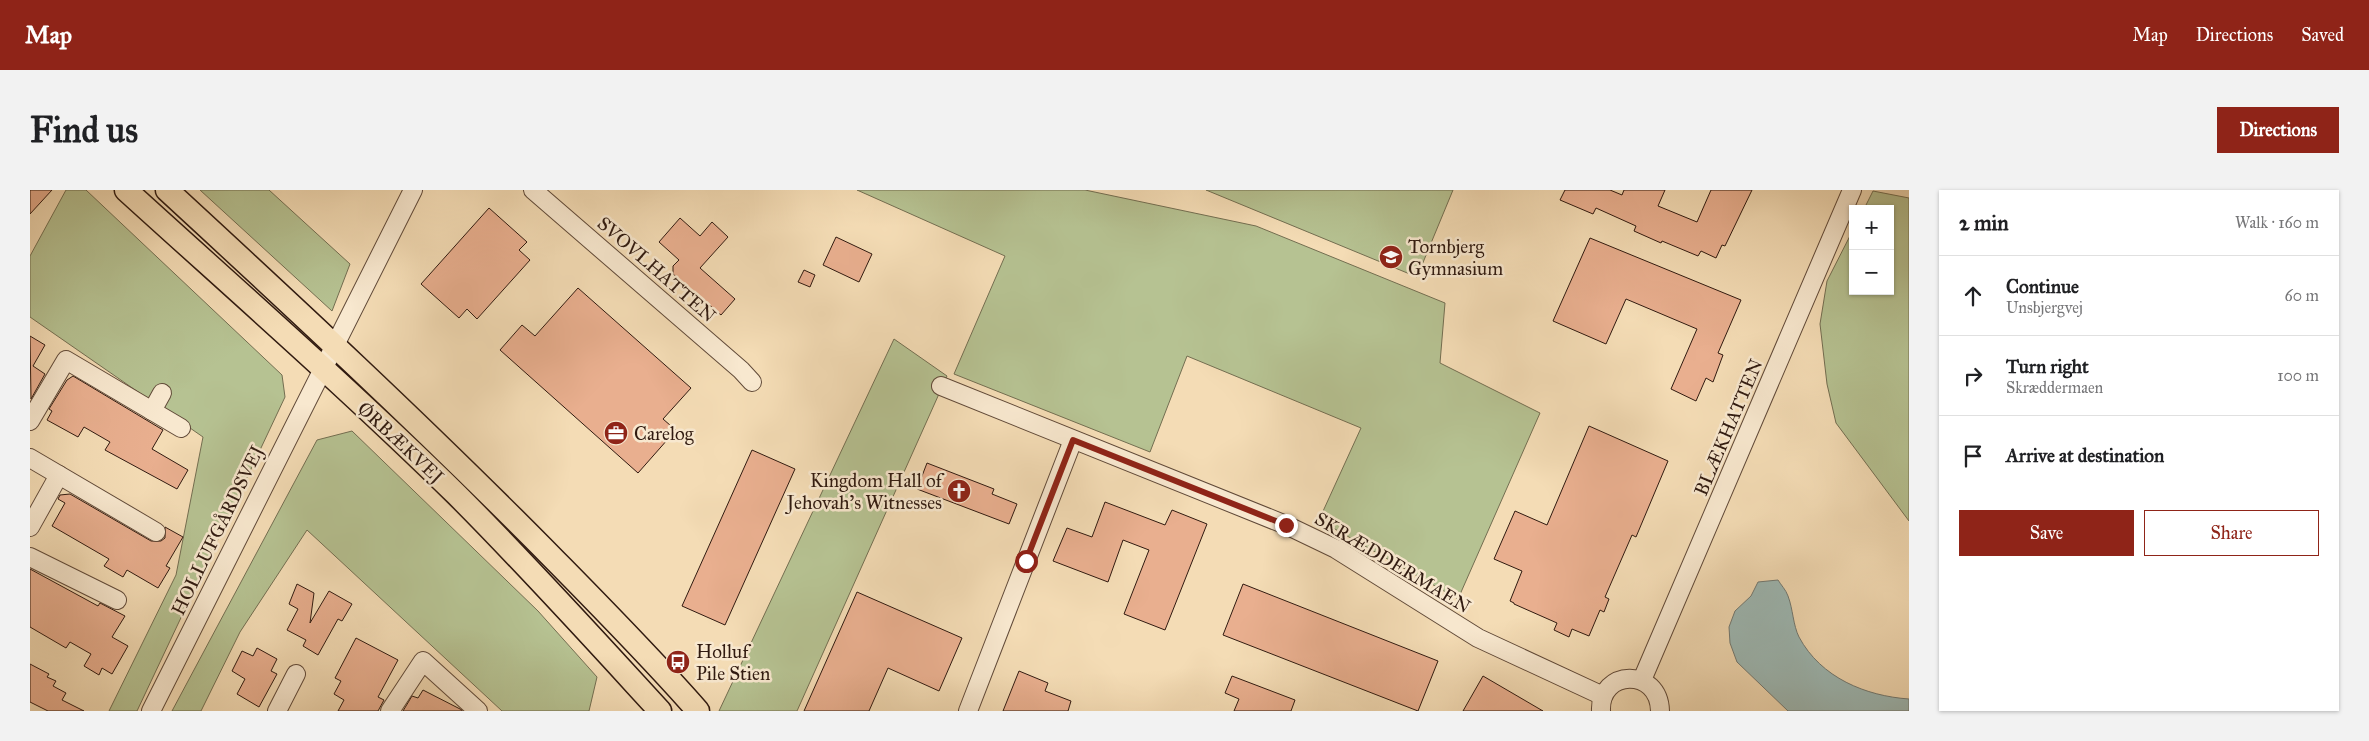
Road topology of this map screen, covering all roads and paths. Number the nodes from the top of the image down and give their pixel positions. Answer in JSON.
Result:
{"nodes":[{"id":1,"x":126,"y":190,"type":"edge"},
{"id":2,"x":168,"y":190,"type":"edge"},
{"id":3,"x":413,"y":190,"type":"edge"},
{"id":4,"x":533,"y":190,"type":"edge"},
{"id":5,"x":1852,"y":190,"type":"edge"},
{"id":6,"x":334,"y":343,"type":"junction"},
{"id":7,"x":322,"y":368,"type":"junction"},
{"id":8,"x":752,"y":382,"type":"dead end"},
{"id":9,"x":941,"y":386,"type":"dead end"},
{"id":10,"x":162,"y":393,"type":"dead end"},
{"id":11,"x":152,"y":410,"type":"junction"},
{"id":12,"x":30,"y":421,"type":"edge"},
{"id":13,"x":181,"y":428,"type":"dead end"},
{"id":14,"x":1073,"y":440,"type":"junction"},
{"id":15,"x":30,"y":458,"type":"edge"},
{"id":16,"x":59,"y":475,"type":"junction"},
{"id":17,"x":32,"y":519,"type":"edge"},
{"id":18,"x":156,"y":532,"type":"dead end"},
{"id":19,"x":30,"y":557,"type":"edge"},
{"id":20,"x":117,"y":600,"type":"dead end"},
{"id":21,"x":296,"y":674,"type":"dead end"},
{"id":22,"x":1642,"y":680,"type":"junction"},
{"id":23,"x":1602,"y":704,"type":"edge"},
{"id":24,"x":281,"y":710,"type":"edge"},
{"id":25,"x":151,"y":711,"type":"edge"},
{"id":26,"x":390,"y":711,"type":"edge"},
{"id":27,"x":478,"y":711,"type":"edge"},
{"id":28,"x":660,"y":711,"type":"edge"},
{"id":29,"x":698,"y":711,"type":"edge"},
{"id":30,"x":968,"y":711,"type":"edge"},
{"id":31,"x":1660,"y":711,"type":"edge"}],
"edges":[{"from":1,"to":7,"type":"main road","name":"ØRBÆKVEJ"},
{"from":2,"to":6,"type":"main road","name":"ØRBÆKVEJ"},
{"from":3,"to":6,"type":"street","name":"HOLLUFGÅRDSVEJ"},
{"from":4,"to":8,"type":"street","name":"SVOVLHATTEN"},
{"from":5,"to":22,"type":"street","name":"BLÆKHATTEN"},
{"from":6,"to":7,"type":"street","name":"HOLLUFGÅRDSVEJ"},
{"from":6,"to":29,"type":"main road","name":"ØRBÆKVEJ"},
{"from":7,"to":25,"type":"street","name":"HOLLUFGÅRDSVEJ"},
{"from":7,"to":28,"type":"main road","name":"ØRBÆKVEJ"},
{"from":9,"to":14,"type":"street","name":"SKRÆDDERMAEN"},
{"from":10,"to":11,"type":"street"},
{"from":11,"to":12,"type":"street"},
{"from":11,"to":13,"type":"street"},
{"from":14,"to":23,"type":"street","name":"SKRÆDDERMAEN"},
{"from":14,"to":30,"type":"street"},
{"from":15,"to":16,"type":"street"},
{"from":16,"to":17,"type":"street"},
{"from":16,"to":18,"type":"street"},
{"from":19,"to":20,"type":"street"},
{"from":21,"to":24,"type":"street"},
{"from":22,"to":23,"type":"street"},
{"from":22,"to":31,"type":"street"},
{"from":26,"to":27,"type":"street"}]}
